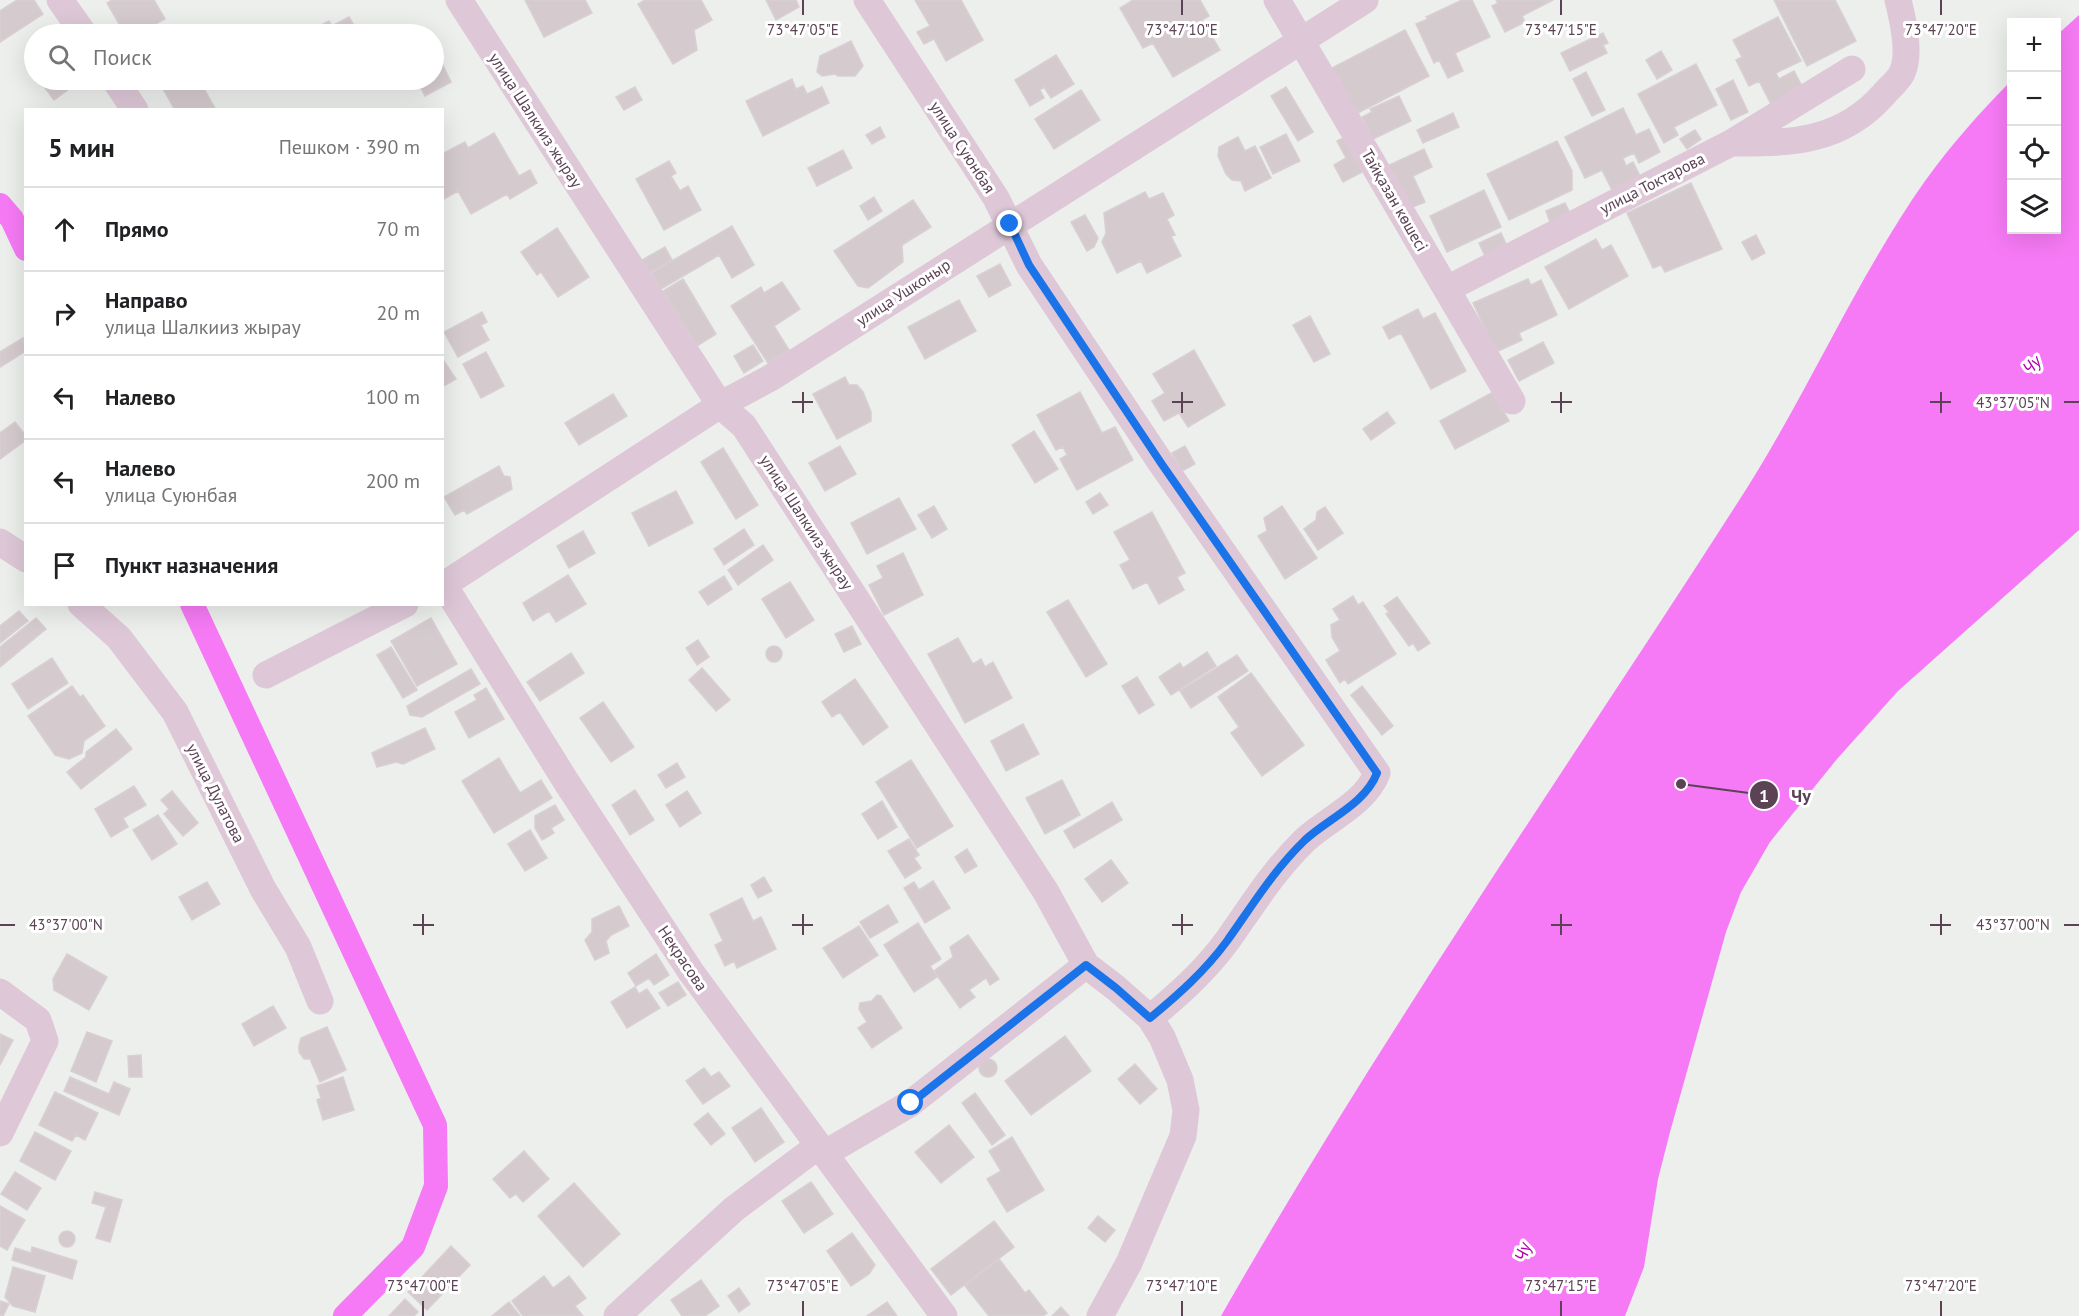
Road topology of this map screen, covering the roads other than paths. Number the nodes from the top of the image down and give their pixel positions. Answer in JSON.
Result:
{"nodes":[{"id":1,"x":60,"y":0,"type":"edge"},
{"id":2,"x":459,"y":0,"type":"edge"},
{"id":3,"x":867,"y":0,"type":"edge"},
{"id":4,"x":1277,"y":0,"type":"edge"},
{"id":5,"x":1365,"y":0,"type":"edge"},
{"id":6,"x":1898,"y":0,"type":"edge"},
{"id":7,"x":1914,"y":0,"type":"edge"},
{"id":8,"x":77,"y":24,"type":"edge"},
{"id":9,"x":1906,"y":34,"type":"junction"},
{"id":10,"x":1301,"y":39,"type":"junction"},
{"id":11,"x":1852,"y":69,"type":"dead end"},
{"id":12,"x":122,"y":90,"type":"edge"},
{"id":13,"x":134,"y":108,"type":"edge"},
{"id":14,"x":1731,"y":142,"type":"junction"},
{"id":15,"x":1010,"y":224,"type":"junction"},
{"id":16,"x":1447,"y":290,"type":"junction"},
{"id":17,"x":1512,"y":401,"type":"dead end"},
{"id":18,"x":720,"y":405,"type":"junction"},
{"id":19,"x":0,"y":542,"type":"edge"},
{"id":20,"x":24,"y":558,"type":"edge"},
{"id":21,"x":446,"y":577,"type":"edge"},
{"id":22,"x":83,"y":606,"type":"edge"},
{"id":23,"x":401,"y":606,"type":"edge"},
{"id":24,"x":266,"y":675,"type":"dead end"},
{"id":25,"x":1086,"y":965,"type":"junction"},
{"id":26,"x":0,"y":992,"type":"edge"},
{"id":27,"x":320,"y":1002,"type":"dead end"},
{"id":28,"x":1156,"y":1028,"type":"junction"},
{"id":29,"x":0,"y":1132,"type":"edge"},
{"id":30,"x":821,"y":1150,"type":"junction"},
{"id":31,"x":617,"y":1316,"type":"edge"},
{"id":32,"x":944,"y":1316,"type":"edge"},
{"id":33,"x":1100,"y":1316,"type":"edge"}],
"edges":[{"from":1,"to":8,"type":"street"},
{"from":2,"to":18,"type":"street","name":"улица Шалкииз жырау"},
{"from":3,"to":15,"type":"street","name":"улица Суюнбая"},
{"from":4,"to":10,"type":"street","name":"Тайқазан көшесі"},
{"from":5,"to":10,"type":"street","name":"улица Ушконыр"},
{"from":6,"to":9,"type":"street"},
{"from":7,"to":9,"type":"street"},
{"from":9,"to":14,"type":"street"},
{"from":10,"to":15,"type":"street","name":"улица Ушконыр"},
{"from":10,"to":16,"type":"street","name":"Тайқазан көшесі"},
{"from":11,"to":14,"type":"street","name":"улица Токтарова"},
{"from":12,"to":13,"type":"street"},
{"from":14,"to":16,"type":"street","name":"улица Токтарова"},
{"from":15,"to":18,"type":"street","name":"улица Ушконыр"},
{"from":15,"to":28,"type":"street","name":"улица Суюнбая"},
{"from":16,"to":17,"type":"street","name":"Тайқазан көшесі"},
{"from":18,"to":21,"type":"street","name":"улица Ушконыр"},
{"from":18,"to":25,"type":"street","name":"улица Шалкииз жырау"},
{"from":19,"to":20,"type":"street"},
{"from":21,"to":30,"type":"street","name":"Некрасова"},
{"from":22,"to":27,"type":"street","name":"улица Дулатова"},
{"from":23,"to":24,"type":"street"},
{"from":25,"to":28,"type":"street","name":"улица Шалкииз жырау"},
{"from":25,"to":30,"type":"street"},
{"from":26,"to":29,"type":"street"},
{"from":28,"to":33,"type":"street"},
{"from":30,"to":31,"type":"street"},
{"from":30,"to":32,"type":"street","name":"Некрасова"}]}
